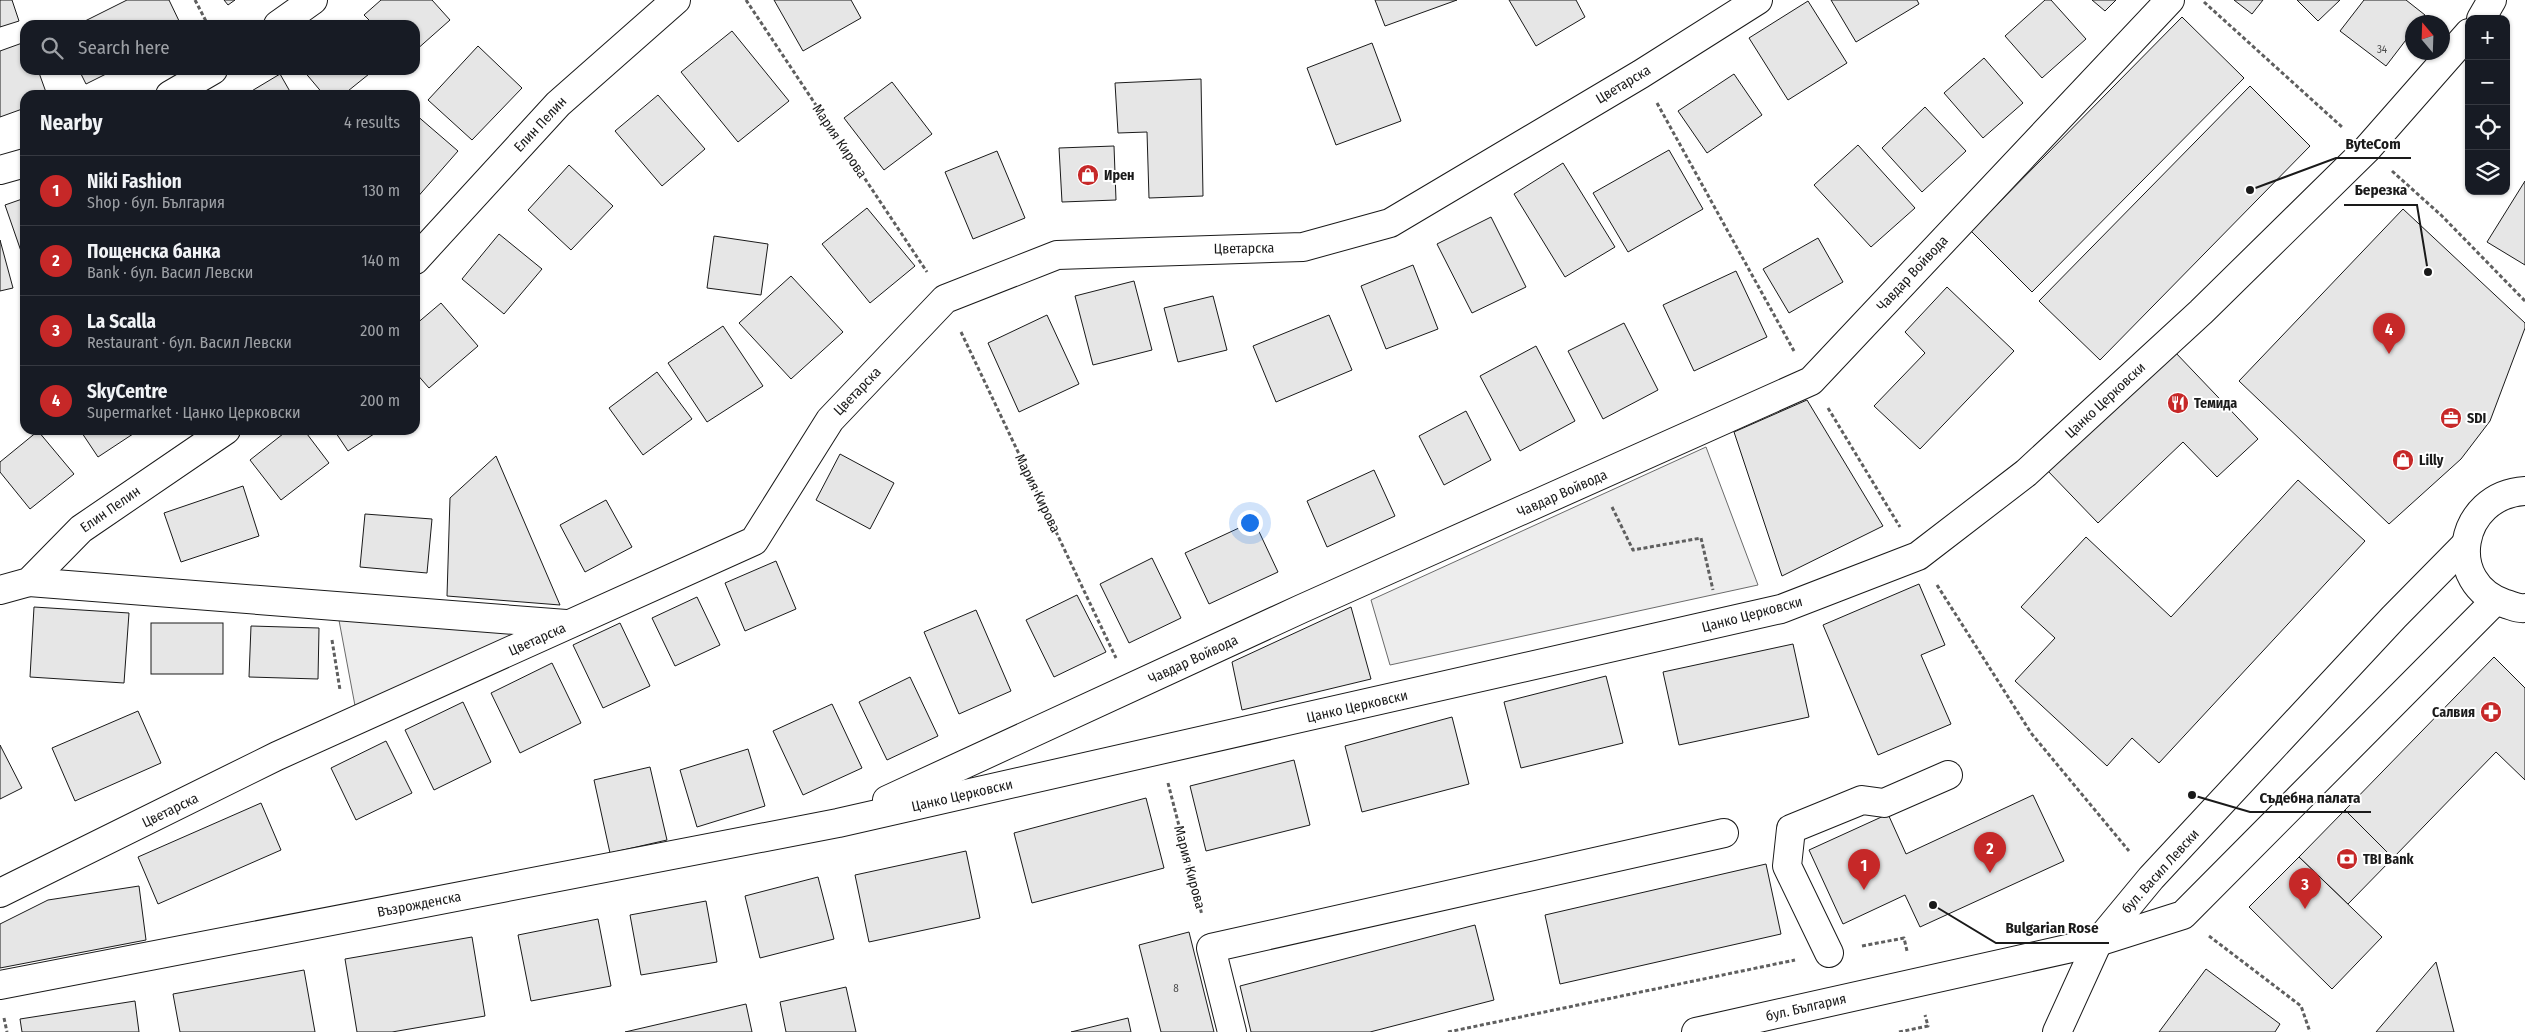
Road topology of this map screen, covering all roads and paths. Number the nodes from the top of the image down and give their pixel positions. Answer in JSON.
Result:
{"nodes":[{"id":1,"x":195,"y":0,"type":"edge"},
{"id":2,"x":314,"y":0,"type":"edge"},
{"id":3,"x":676,"y":0,"type":"edge"},
{"id":4,"x":746,"y":0,"type":"edge"},
{"id":5,"x":1758,"y":0,"type":"edge"},
{"id":6,"x":2170,"y":0,"type":"edge"},
{"id":7,"x":2202,"y":0,"type":"edge"},
{"id":8,"x":2492,"y":0,"type":"edge"},
{"id":9,"x":2483,"y":15,"type":"edge"},
{"id":10,"x":205,"y":20,"type":"edge"},
{"id":11,"x":285,"y":20,"type":"edge"},
{"id":12,"x":2465,"y":38,"type":"edge"},
{"id":13,"x":1641,"y":74,"type":"junction"},
{"id":14,"x":204,"y":75,"type":"edge"},
{"id":15,"x":179,"y":90,"type":"edge"},
{"id":16,"x":2367,"y":150,"type":"junction"},
{"id":17,"x":20,"y":164,"type":"edge"},
{"id":18,"x":0,"y":170,"type":"edge"},
{"id":19,"x":420,"y":255,"type":"edge"},
{"id":20,"x":945,"y":299,"type":"junction"},
{"id":21,"x":2525,"y":301,"type":"edge"},
{"id":22,"x":1810,"y":381,"type":"junction"},
{"id":23,"x":219,"y":435,"type":"edge"},
{"id":24,"x":1598,"y":476,"type":"junction"},
{"id":25,"x":2525,"y":491,"type":"edge"},
{"id":26,"x":2465,"y":545,"type":"junction"},
{"id":27,"x":1918,"y":556,"type":"junction"},
{"id":28,"x":30,"y":582,"type":"junction"},
{"id":29,"x":0,"y":590,"type":"edge"},
{"id":30,"x":2495,"y":601,"type":"junction"},
{"id":31,"x":326,"y":605,"type":"junction"},
{"id":32,"x":2525,"y":608,"type":"edge"},
{"id":33,"x":1720,"y":623,"type":"junction"},
{"id":34,"x":569,"y":624,"type":"junction"},
{"id":35,"x":1131,"y":688,"type":"junction"},
{"id":36,"x":346,"y":725,"type":"junction"},
{"id":37,"x":1159,"y":751,"type":"junction"},
{"id":38,"x":1948,"y":776,"type":"dead end"},
{"id":39,"x":838,"y":823,"type":"junction"},
{"id":40,"x":1724,"y":833,"type":"dead end"},
{"id":41,"x":2152,"y":878,"type":"junction"},
{"id":42,"x":0,"y":893,"type":"edge"},
{"id":43,"x":2183,"y":916,"type":"junction"},
{"id":44,"x":1904,"y":938,"type":"dead end"},
{"id":45,"x":2098,"y":942,"type":"junction"},
{"id":46,"x":1211,"y":948,"type":"junction"},
{"id":47,"x":1829,"y":952,"type":"junction"},
{"id":48,"x":0,"y":985,"type":"edge"},
{"id":49,"x":1928,"y":1026,"type":"dead end"},
{"id":50,"x":1232,"y":1032,"type":"edge"},
{"id":51,"x":1448,"y":1032,"type":"edge"},
{"id":52,"x":1696,"y":1032,"type":"edge"},
{"id":53,"x":1924,"y":1032,"type":"edge"},
{"id":54,"x":2057,"y":1032,"type":"edge"},
{"id":55,"x":2310,"y":1032,"type":"edge"}],
"edges":[{"from":1,"to":10,"type":"path"},
{"from":2,"to":11,"type":"street"},
{"from":3,"to":19,"type":"street","name":"Елин Пелин"},
{"from":4,"to":20,"type":"path","name":"Мария Кирова"},
{"from":5,"to":13,"type":"street","name":"Цветарска"},
{"from":6,"to":22,"type":"street","name":"Чавдар Войвода"},
{"from":7,"to":16,"type":"path"},
{"from":8,"to":9,"type":"street"},
{"from":12,"to":16,"type":"street","name":"Цанко Церковски"},
{"from":13,"to":20,"type":"street","name":"Цветарска"},
{"from":13,"to":22,"type":"path"},
{"from":14,"to":15,"type":"street"},
{"from":16,"to":21,"type":"path"},
{"from":16,"to":27,"type":"street","name":"Цанко Церковски"},
{"from":17,"to":18,"type":"street"},
{"from":20,"to":34,"type":"street","name":"Цветарска"},
{"from":20,"to":35,"type":"path","name":"Мария Кирова"},
{"from":22,"to":24,"type":"street","name":"Чавдар Войвода"},
{"from":22,"to":27,"type":"path"},
{"from":23,"to":28,"type":"street","name":"Елин Пелин"},
{"from":24,"to":33,"type":"path"},
{"from":24,"to":35,"type":"street","name":"Чавдар Войвода"},
{"from":25,"to":26,"type":"street"},
{"from":26,"to":30,"type":"street"},
{"from":26,"to":41,"type":"street","name":"бул. Васил Левски"},
{"from":27,"to":33,"type":"street","name":"Цанко Церковски"},
{"from":27,"to":41,"type":"path"},
{"from":28,"to":29,"type":"street"},
{"from":28,"to":31,"type":"street"},
{"from":30,"to":32,"type":"street"},
{"from":30,"to":43,"type":"street","name":"бул. Васил Левски"},
{"from":31,"to":34,"type":"street"},
{"from":31,"to":36,"type":"path"},
{"from":33,"to":37,"type":"street","name":"Цанко Церковски"},
{"from":34,"to":36,"type":"street","name":"Цветарска"},
{"from":35,"to":39,"type":"street","name":"Чавдар Войвода"},
{"from":36,"to":42,"type":"street","name":"Цветарска"},
{"from":37,"to":39,"type":"street","name":"Цанко Церковски"},
{"from":37,"to":46,"type":"path","name":"Мария Кирова"},
{"from":38,"to":47,"type":"street"},
{"from":39,"to":48,"type":"street","name":"Възрожденска"},
{"from":40,"to":46,"type":"street"},
{"from":41,"to":45,"type":"street","name":"бул. Васил Левски"},
{"from":43,"to":45,"type":"street","name":"бул. Васил Левски"},
{"from":43,"to":55,"type":"path"},
{"from":44,"to":47,"type":"path"},
{"from":45,"to":52,"type":"street","name":"бул. България"},
{"from":45,"to":54,"type":"street"},
{"from":46,"to":50,"type":"street"},
{"from":47,"to":51,"type":"path"},
{"from":49,"to":53,"type":"path"}]}
